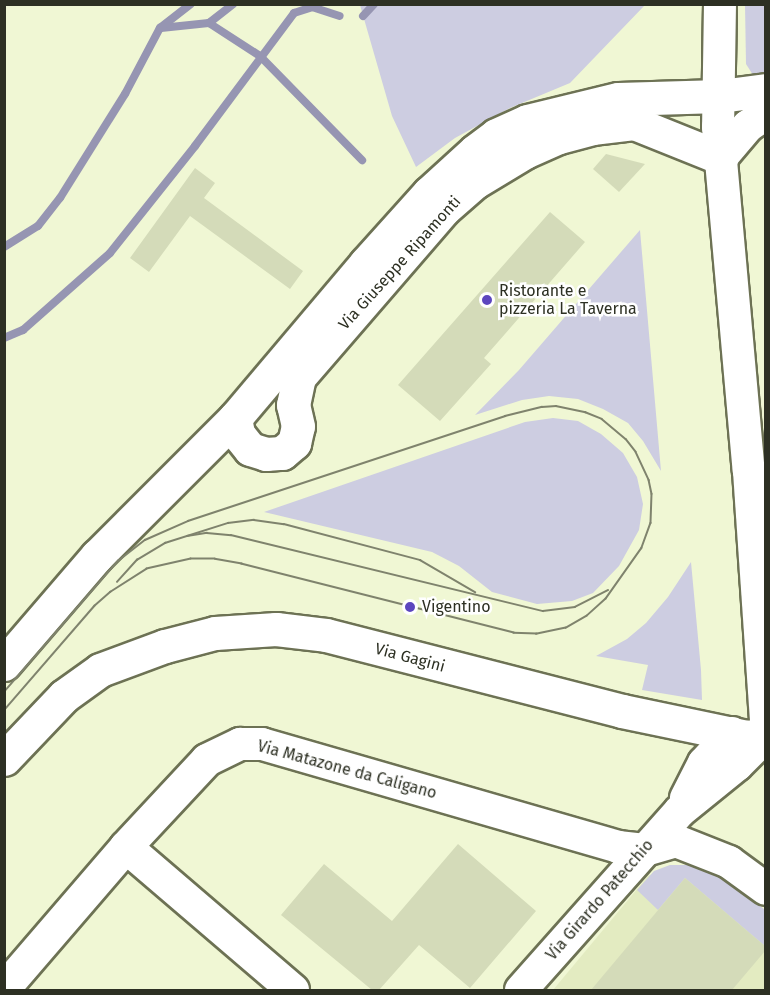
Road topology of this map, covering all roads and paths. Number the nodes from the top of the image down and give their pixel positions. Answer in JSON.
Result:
{"nodes":[{"id":1,"x":720,"y":4,"type":"edge"},
{"id":2,"x":765,"y":90,"type":"edge"},
{"id":3,"x":720,"y":96,"type":"junction"},
{"id":4,"x":765,"y":114,"type":"edge"},
{"id":5,"x":721,"y":158,"type":"junction"},
{"id":6,"x":235,"y":418,"type":"junction"},
{"id":7,"x":4,"y":664,"type":"edge"},
{"id":8,"x":765,"y":720,"type":"edge"},
{"id":9,"x":732,"y":733,"type":"junction"},
{"id":10,"x":765,"y":736,"type":"edge"},
{"id":11,"x":4,"y":759,"type":"edge"},
{"id":12,"x":680,"y":811,"type":"junction"},
{"id":13,"x":126,"y":847,"type":"junction"},
{"id":14,"x":645,"y":850,"type":"junction"},
{"id":15,"x":765,"y":889,"type":"edge"},
{"id":16,"x":4,"y":989,"type":"edge"},
{"id":17,"x":293,"y":990,"type":"edge"},
{"id":18,"x":521,"y":990,"type":"edge"}],
"edges":[{"from":1,"to":3,"type":"street"},
{"from":2,"to":3,"type":"street","name":"Via Giuseppe Ripamonti"},
{"from":3,"to":5,"type":"street"},
{"from":3,"to":6,"type":"street","name":"Via Giuseppe Ripamonti"},
{"from":4,"to":5,"type":"street"},
{"from":5,"to":6,"type":"street","name":"Via Giuseppe Ripamonti"},
{"from":5,"to":8,"type":"street"},
{"from":6,"to":7,"type":"street","name":"Via Giuseppe Ripamonti"},
{"from":9,"to":10,"type":"street","name":"Via Gagini"},
{"from":9,"to":11,"type":"street","name":"Via Gagini"},
{"from":9,"to":12,"type":"street","name":"Via Girardo Patecchio"},
{"from":10,"to":12,"type":"street","name":"Via Girardo Patecchio"},
{"from":12,"to":14,"type":"street","name":"Via Girardo Patecchio"},
{"from":13,"to":14,"type":"street","name":"Via Matazone da Caligano"},
{"from":13,"to":16,"type":"street","name":"Via Matazone da Caligano"},
{"from":13,"to":17,"type":"street"},
{"from":14,"to":15,"type":"street"},
{"from":14,"to":18,"type":"street","name":"Via Girardo Patecchio"}]}
